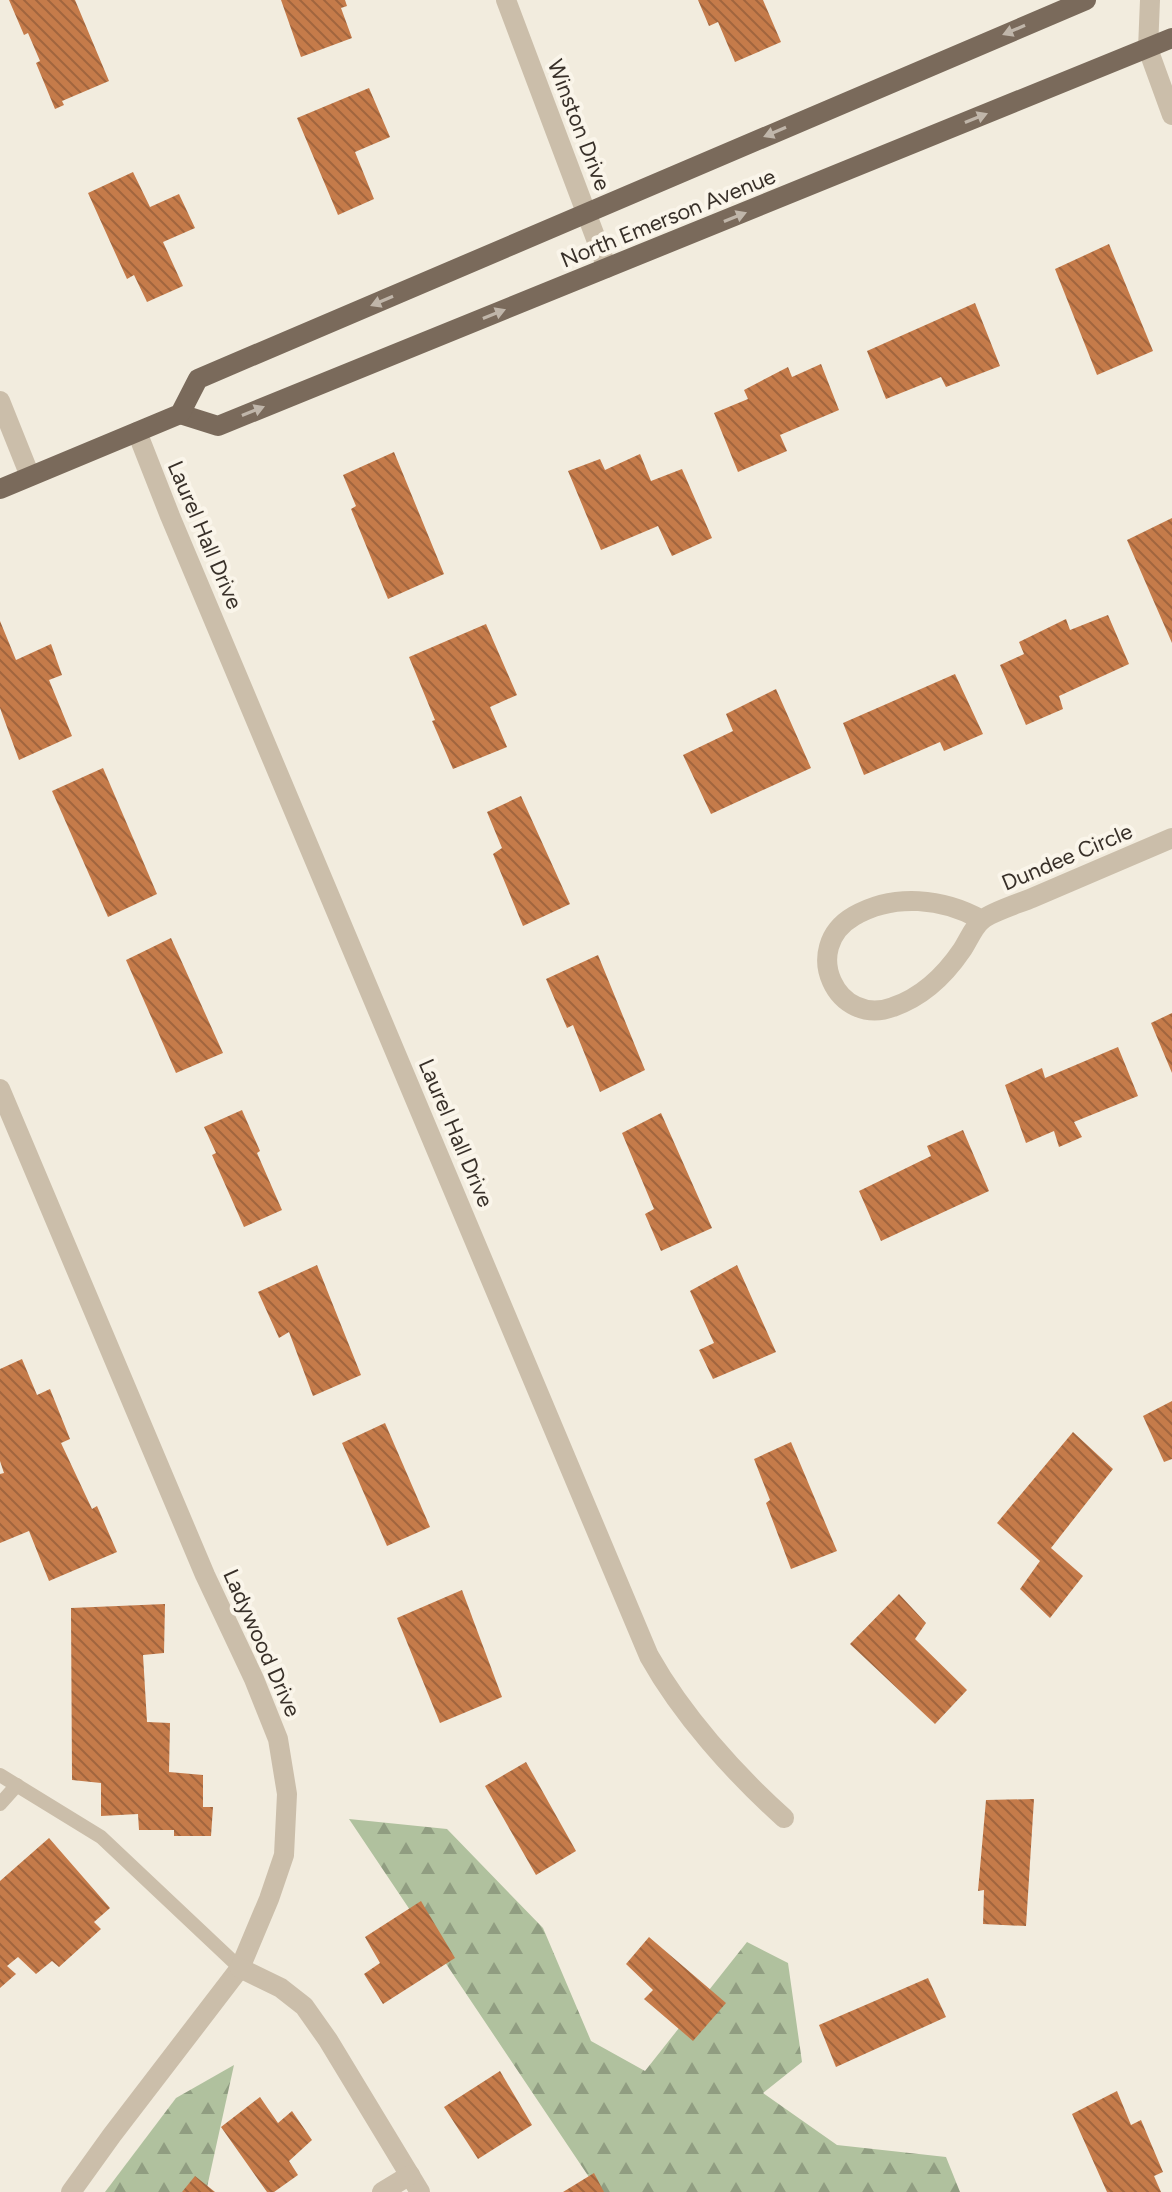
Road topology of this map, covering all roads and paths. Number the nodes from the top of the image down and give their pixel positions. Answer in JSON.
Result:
{"nodes":[{"id":1,"x":506,"y":0,"type":"edge"},
{"id":2,"x":1086,"y":0,"type":"edge"},
{"id":3,"x":1150,"y":0,"type":"edge"},
{"id":4,"x":1172,"y":38,"type":"edge"},
{"id":5,"x":1148,"y":49,"type":"junction"},
{"id":6,"x":1172,"y":115,"type":"edge"},
{"id":7,"x":587,"y":213,"type":"junction"},
{"id":8,"x":607,"y":268,"type":"junction"},
{"id":9,"x":0,"y":401,"type":"edge"},
{"id":10,"x":180,"y":414,"type":"junction"},
{"id":11,"x":137,"y":432,"type":"junction"},
{"id":12,"x":30,"y":476,"type":"junction"},
{"id":13,"x":0,"y":489,"type":"edge"},
{"id":14,"x":1172,"y":838,"type":"edge"},
{"id":15,"x":982,"y":920,"type":"junction"},
{"id":16,"x":0,"y":1089,"type":"edge"},
{"id":17,"x":0,"y":1775,"type":"edge"},
{"id":18,"x":17,"y":1785,"type":"junction"},
{"id":19,"x":0,"y":1804,"type":"edge"},
{"id":20,"x":784,"y":1818,"type":"dead end"},
{"id":21,"x":240,"y":1968,"type":"junction"},
{"id":22,"x":415,"y":2183,"type":"edge"},
{"id":23,"x":71,"y":2192,"type":"edge"},
{"id":24,"x":382,"y":2192,"type":"edge"}],
"edges":[{"from":1,"to":7,"type":"street","name":"Winston Drive"},
{"from":2,"to":7,"type":"main road","name":"North Emerson Avenue","one_way":true},
{"from":3,"to":5,"type":"street"},
{"from":4,"to":5,"type":"main road","name":"North Emerson Avenue"},
{"from":5,"to":6,"type":"street"},
{"from":8,"to":5,"type":"main road","name":"North Emerson Avenue","one_way":true},
{"from":7,"to":8,"type":"street","name":"Winston Drive"},
{"from":7,"to":10,"type":"main road","name":"North Emerson Avenue","one_way":true},
{"from":10,"to":8,"type":"main road","name":"North Emerson Avenue","one_way":true},
{"from":9,"to":12,"type":"street"},
{"from":10,"to":11,"type":"main road"},
{"from":11,"to":12,"type":"main road"},
{"from":11,"to":20,"type":"street","name":"Laurel Hall Drive"},
{"from":12,"to":13,"type":"main road"},
{"from":14,"to":15,"type":"street","name":"Dundee Circle"},
{"from":15,"to":15,"type":"street"},
{"from":16,"to":21,"type":"street","name":"Ladywood Drive"},
{"from":17,"to":18,"type":"lane"},
{"from":18,"to":19,"type":"lane"},
{"from":18,"to":21,"type":"lane"},
{"from":21,"to":22,"type":"street"},
{"from":21,"to":23,"type":"street","name":"Ladywood Drive"},
{"from":22,"to":24,"type":"street"}]}
